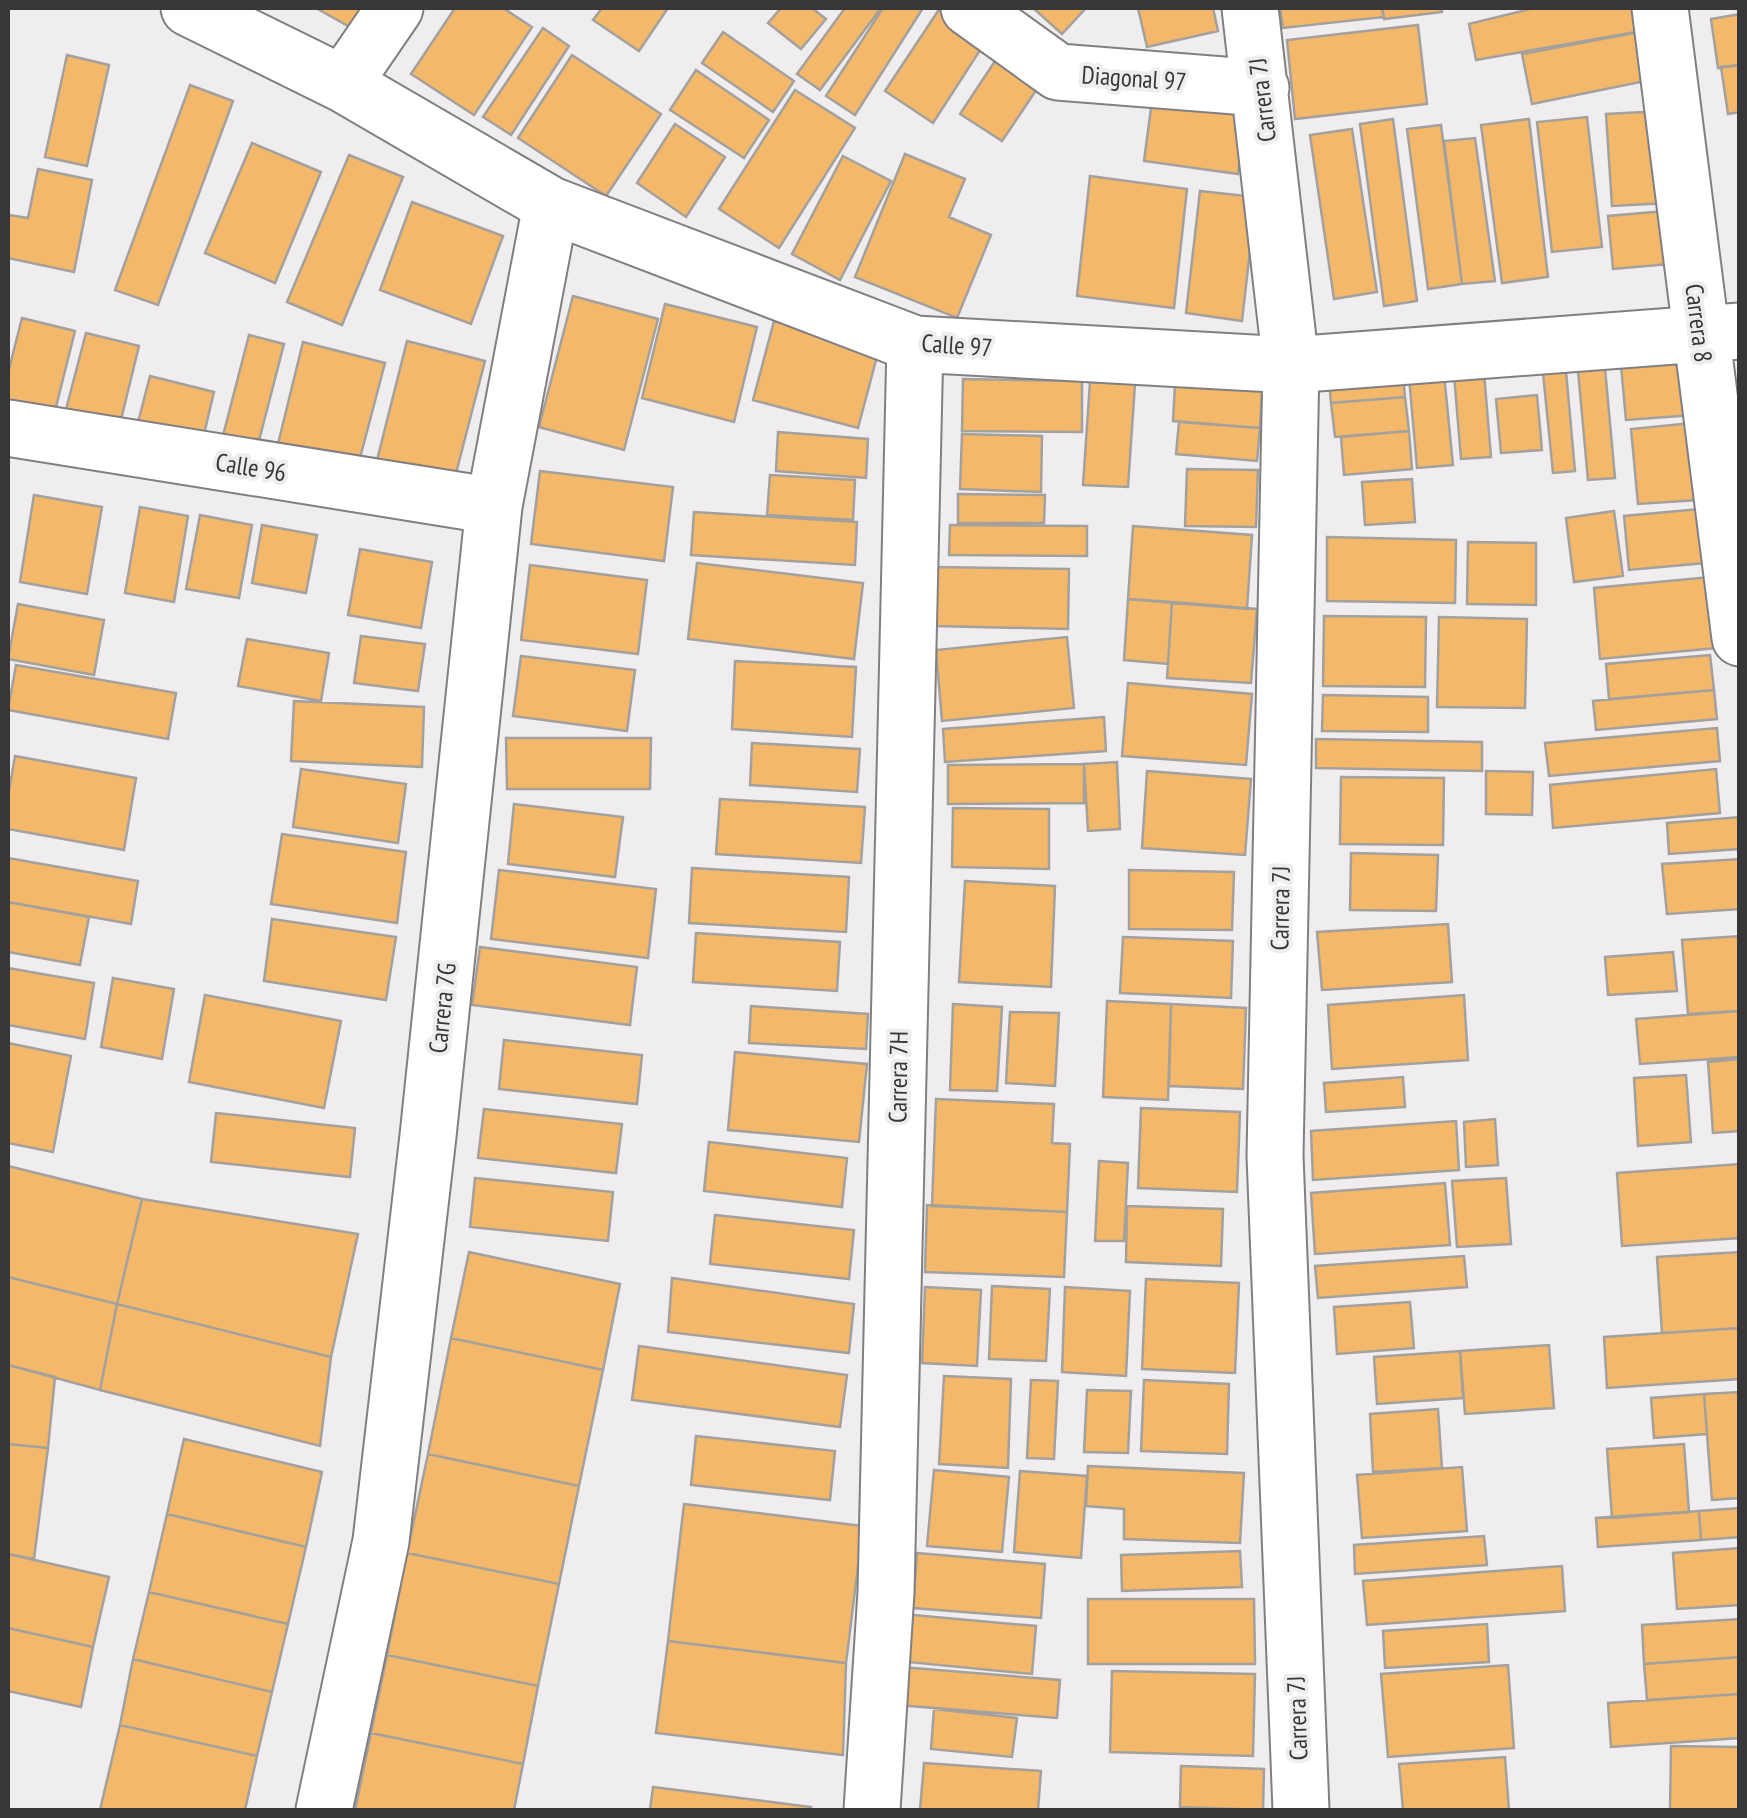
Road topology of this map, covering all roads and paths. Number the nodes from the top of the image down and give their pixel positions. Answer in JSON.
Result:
{"nodes":[{"id":1,"x":190,"y":8,"type":"edge"},
{"id":2,"x":394,"y":8,"type":"edge"},
{"id":3,"x":969,"y":8,"type":"edge"},
{"id":4,"x":1250,"y":8,"type":"edge"},
{"id":5,"x":1660,"y":8,"type":"edge"},
{"id":6,"x":344,"y":84,"type":"junction"},
{"id":7,"x":1261,"y":88,"type":"junction"},
{"id":8,"x":551,"y":205,"type":"junction"},
{"id":9,"x":1720,"y":332,"type":"edge"},
{"id":10,"x":915,"y":344,"type":"junction"},
{"id":11,"x":1291,"y":364,"type":"junction"},
{"id":12,"x":8,"y":428,"type":"edge"},
{"id":13,"x":494,"y":506,"type":"junction"},
{"id":14,"x":1740,"y":638,"type":"edge"},
{"id":15,"x":324,"y":1810,"type":"edge"},
{"id":16,"x":872,"y":1810,"type":"edge"},
{"id":17,"x":1300,"y":1810,"type":"edge"}],
"edges":[{"from":1,"to":6,"type":"street","name":"Calle 97"},
{"from":2,"to":6,"type":"street"},
{"from":3,"to":7,"type":"street","name":"Diagonal 97"},
{"from":4,"to":7,"type":"street","name":"Carrera 7J"},
{"from":5,"to":9,"type":"street","name":"Carrera 8"},
{"from":6,"to":8,"type":"street","name":"Calle 97"},
{"from":7,"to":11,"type":"street","name":"Carrera 7J"},
{"from":8,"to":10,"type":"street","name":"Calle 97"},
{"from":8,"to":13,"type":"street","name":"Carrera 7G"},
{"from":9,"to":11,"type":"street","name":"Calle 97"},
{"from":9,"to":14,"type":"street","name":"Carrera 8"},
{"from":10,"to":11,"type":"street","name":"Calle 97"},
{"from":10,"to":16,"type":"street","name":"Carrera 7H"},
{"from":11,"to":17,"type":"street","name":"Carrera 7J"},
{"from":12,"to":13,"type":"street","name":"Calle 96"},
{"from":13,"to":15,"type":"street","name":"Carrera 7G"}]}
